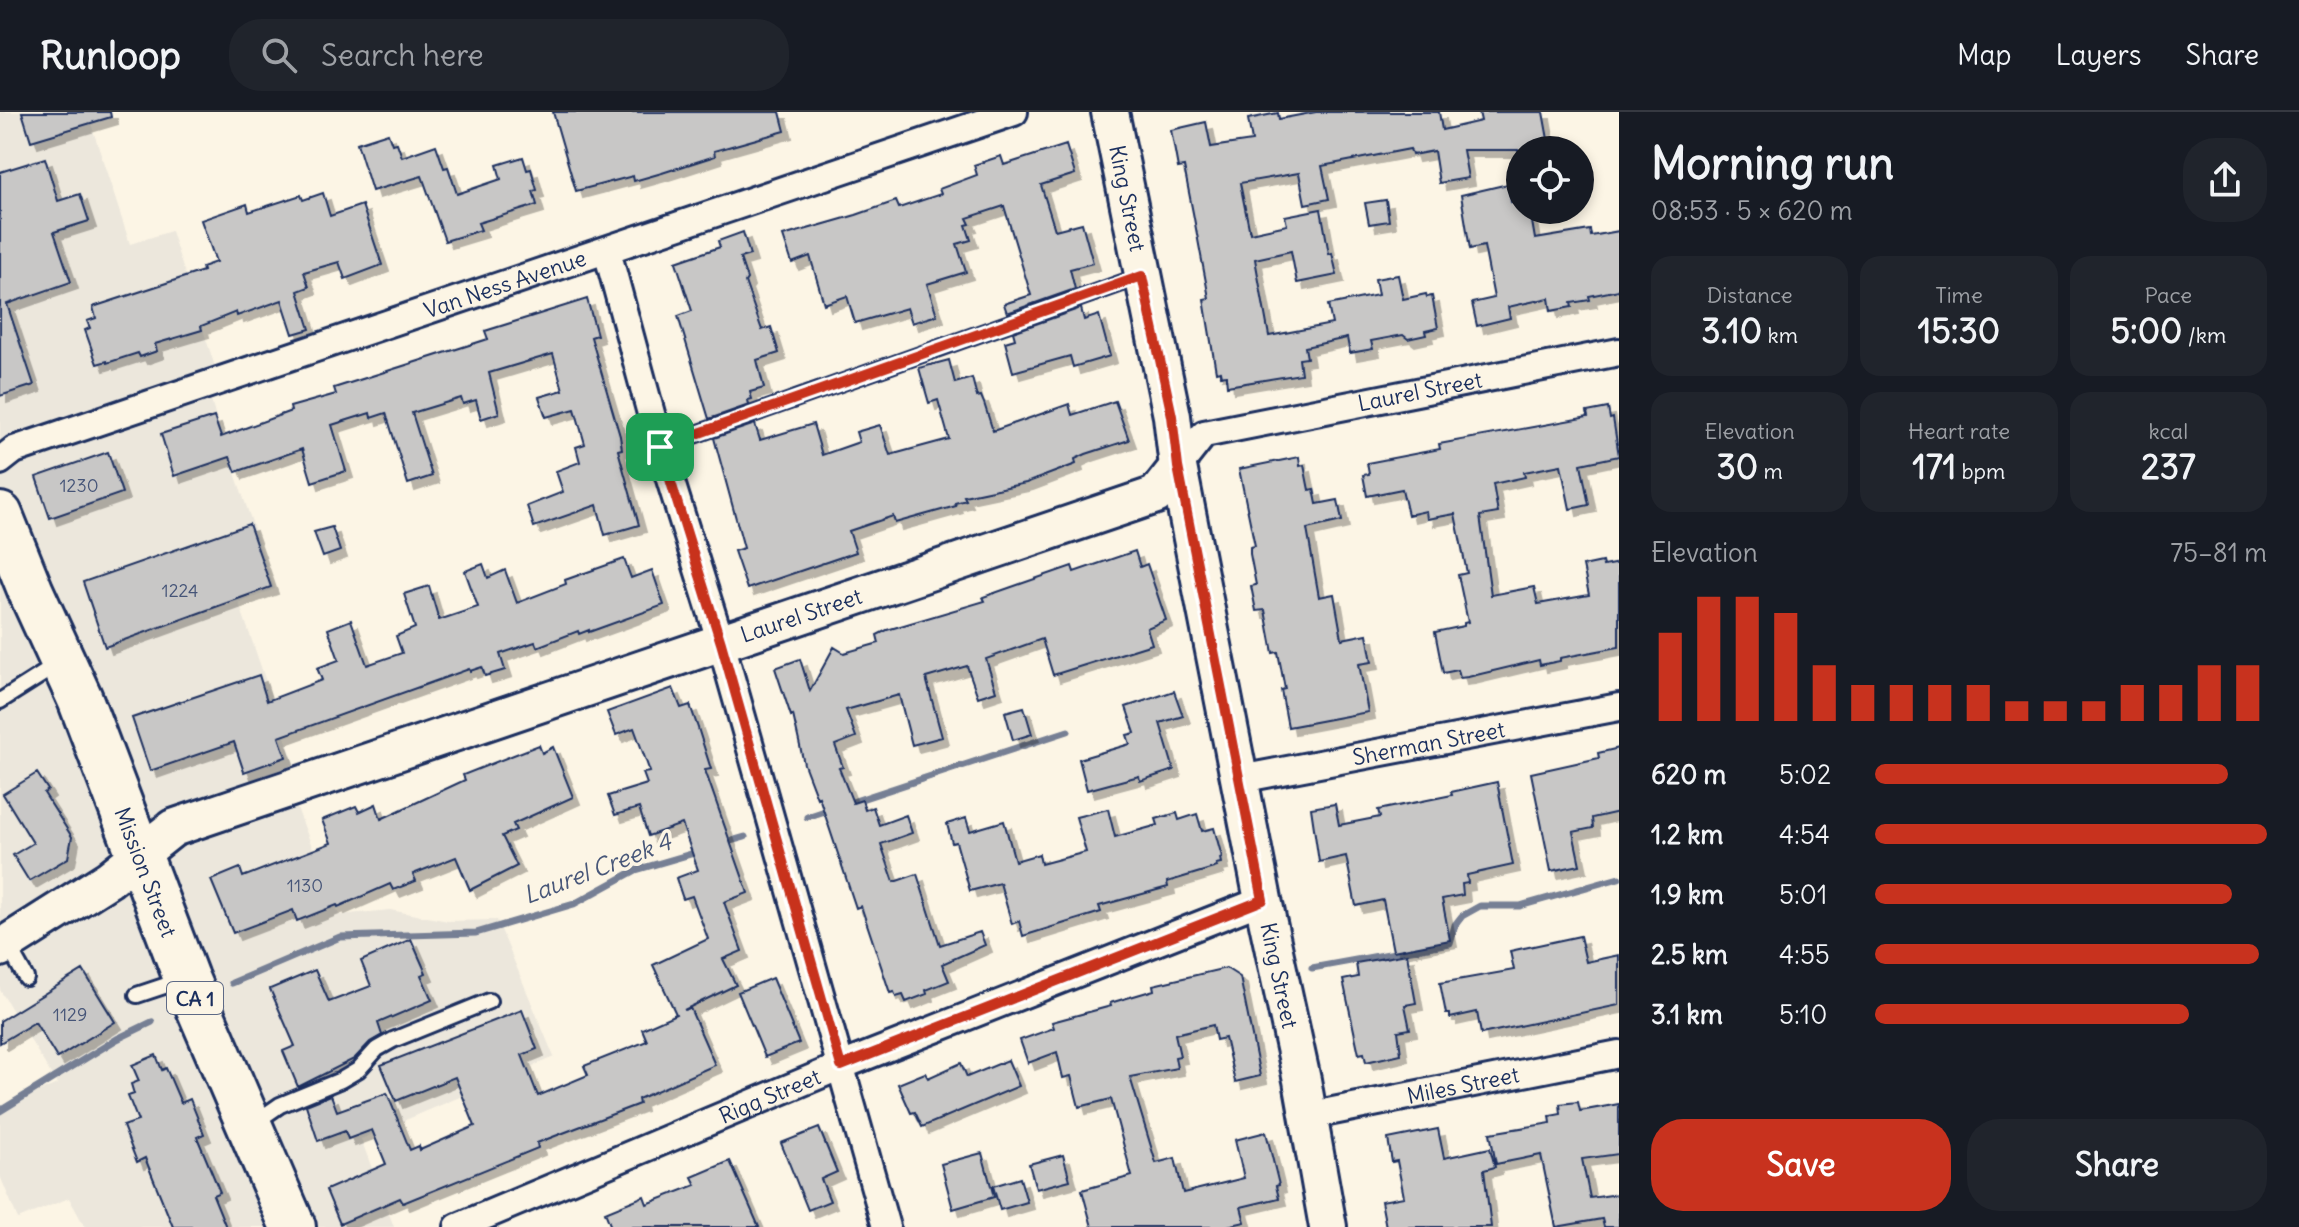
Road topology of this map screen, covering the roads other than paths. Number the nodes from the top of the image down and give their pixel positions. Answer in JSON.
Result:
{"nodes":[{"id":1,"x":1014,"y":112,"type":"edge"},
{"id":2,"x":1110,"y":112,"type":"edge"},
{"id":3,"x":607,"y":251,"type":"junction"},
{"id":4,"x":1142,"y":276,"type":"junction"},
{"id":5,"x":1619,"y":352,"type":"edge"},
{"id":6,"x":660,"y":447,"type":"junction"},
{"id":7,"x":0,"y":461,"type":"edge"},
{"id":8,"x":1178,"y":467,"type":"junction"},
{"id":9,"x":0,"y":515,"type":"edge"},
{"id":10,"x":721,"y":643,"type":"junction"},
{"id":11,"x":64,"y":660,"type":"junction"},
{"id":12,"x":0,"y":701,"type":"edge"},
{"id":13,"x":1619,"y":707,"type":"edge"},
{"id":14,"x":1240,"y":779,"type":"junction"},
{"id":15,"x":138,"y":856,"type":"junction"},
{"id":16,"x":1263,"y":900,"type":"junction"},
{"id":17,"x":3,"y":946,"type":"edge"},
{"id":18,"x":26,"y":978,"type":"dead end"},
{"id":19,"x":186,"y":978,"type":"junction"},
{"id":20,"x":137,"y":995,"type":"dead end"},
{"id":21,"x":489,"y":1001,"type":"dead end"},
{"id":22,"x":1619,"y":1054,"type":"edge"},
{"id":23,"x":841,"y":1066,"type":"junction"},
{"id":24,"x":1308,"y":1116,"type":"junction"},
{"id":25,"x":251,"y":1125,"type":"junction"},
{"id":26,"x":293,"y":1227,"type":"edge"},
{"id":27,"x":458,"y":1227,"type":"edge"},
{"id":28,"x":886,"y":1227,"type":"edge"},
{"id":29,"x":1328,"y":1227,"type":"edge"}],
"edges":[{"from":1,"to":3,"type":"street","name":"Van Ness Avenue"},
{"from":2,"to":4,"type":"street","name":"King Street"},
{"from":3,"to":6,"type":"street"},
{"from":3,"to":7,"type":"street","name":"Van Ness Avenue"},
{"from":4,"to":6,"type":"lane"},
{"from":4,"to":8,"type":"street","name":"King Street"},
{"from":5,"to":8,"type":"street","name":"Laurel Street"},
{"from":6,"to":10,"type":"street"},
{"from":8,"to":10,"type":"street","name":"Laurel Street"},
{"from":8,"to":14,"type":"street","name":"King Street"},
{"from":9,"to":11,"type":"highway","name":"Mission Street","number":"CA 1"},
{"from":10,"to":15,"type":"street","name":"Laurel Street"},
{"from":10,"to":23,"type":"street"},
{"from":11,"to":12,"type":"lane"},
{"from":11,"to":15,"type":"highway","name":"Mission Street","number":"CA 1"},
{"from":13,"to":14,"type":"street","name":"Sherman Street"},
{"from":14,"to":16,"type":"street","name":"King Street"},
{"from":15,"to":17,"type":"street","name":"Laurel Street"},
{"from":15,"to":19,"type":"highway","name":"Mission Street","number":"CA 1"},
{"from":16,"to":23,"type":"street","name":"Rigg Street"},
{"from":16,"to":24,"type":"street","name":"King Street"},
{"from":17,"to":18,"type":"lane"},
{"from":19,"to":20,"type":"lane"},
{"from":19,"to":25,"type":"highway","name":"Mission Street","number":"CA 1"},
{"from":21,"to":25,"type":"lane"},
{"from":22,"to":24,"type":"street","name":"Miles Street"},
{"from":23,"to":27,"type":"street","name":"Rigg Street"},
{"from":23,"to":28,"type":"street"},
{"from":24,"to":29,"type":"street","name":"King Street"},
{"from":25,"to":26,"type":"highway","name":"Mission Street","number":"CA 1"}]}
